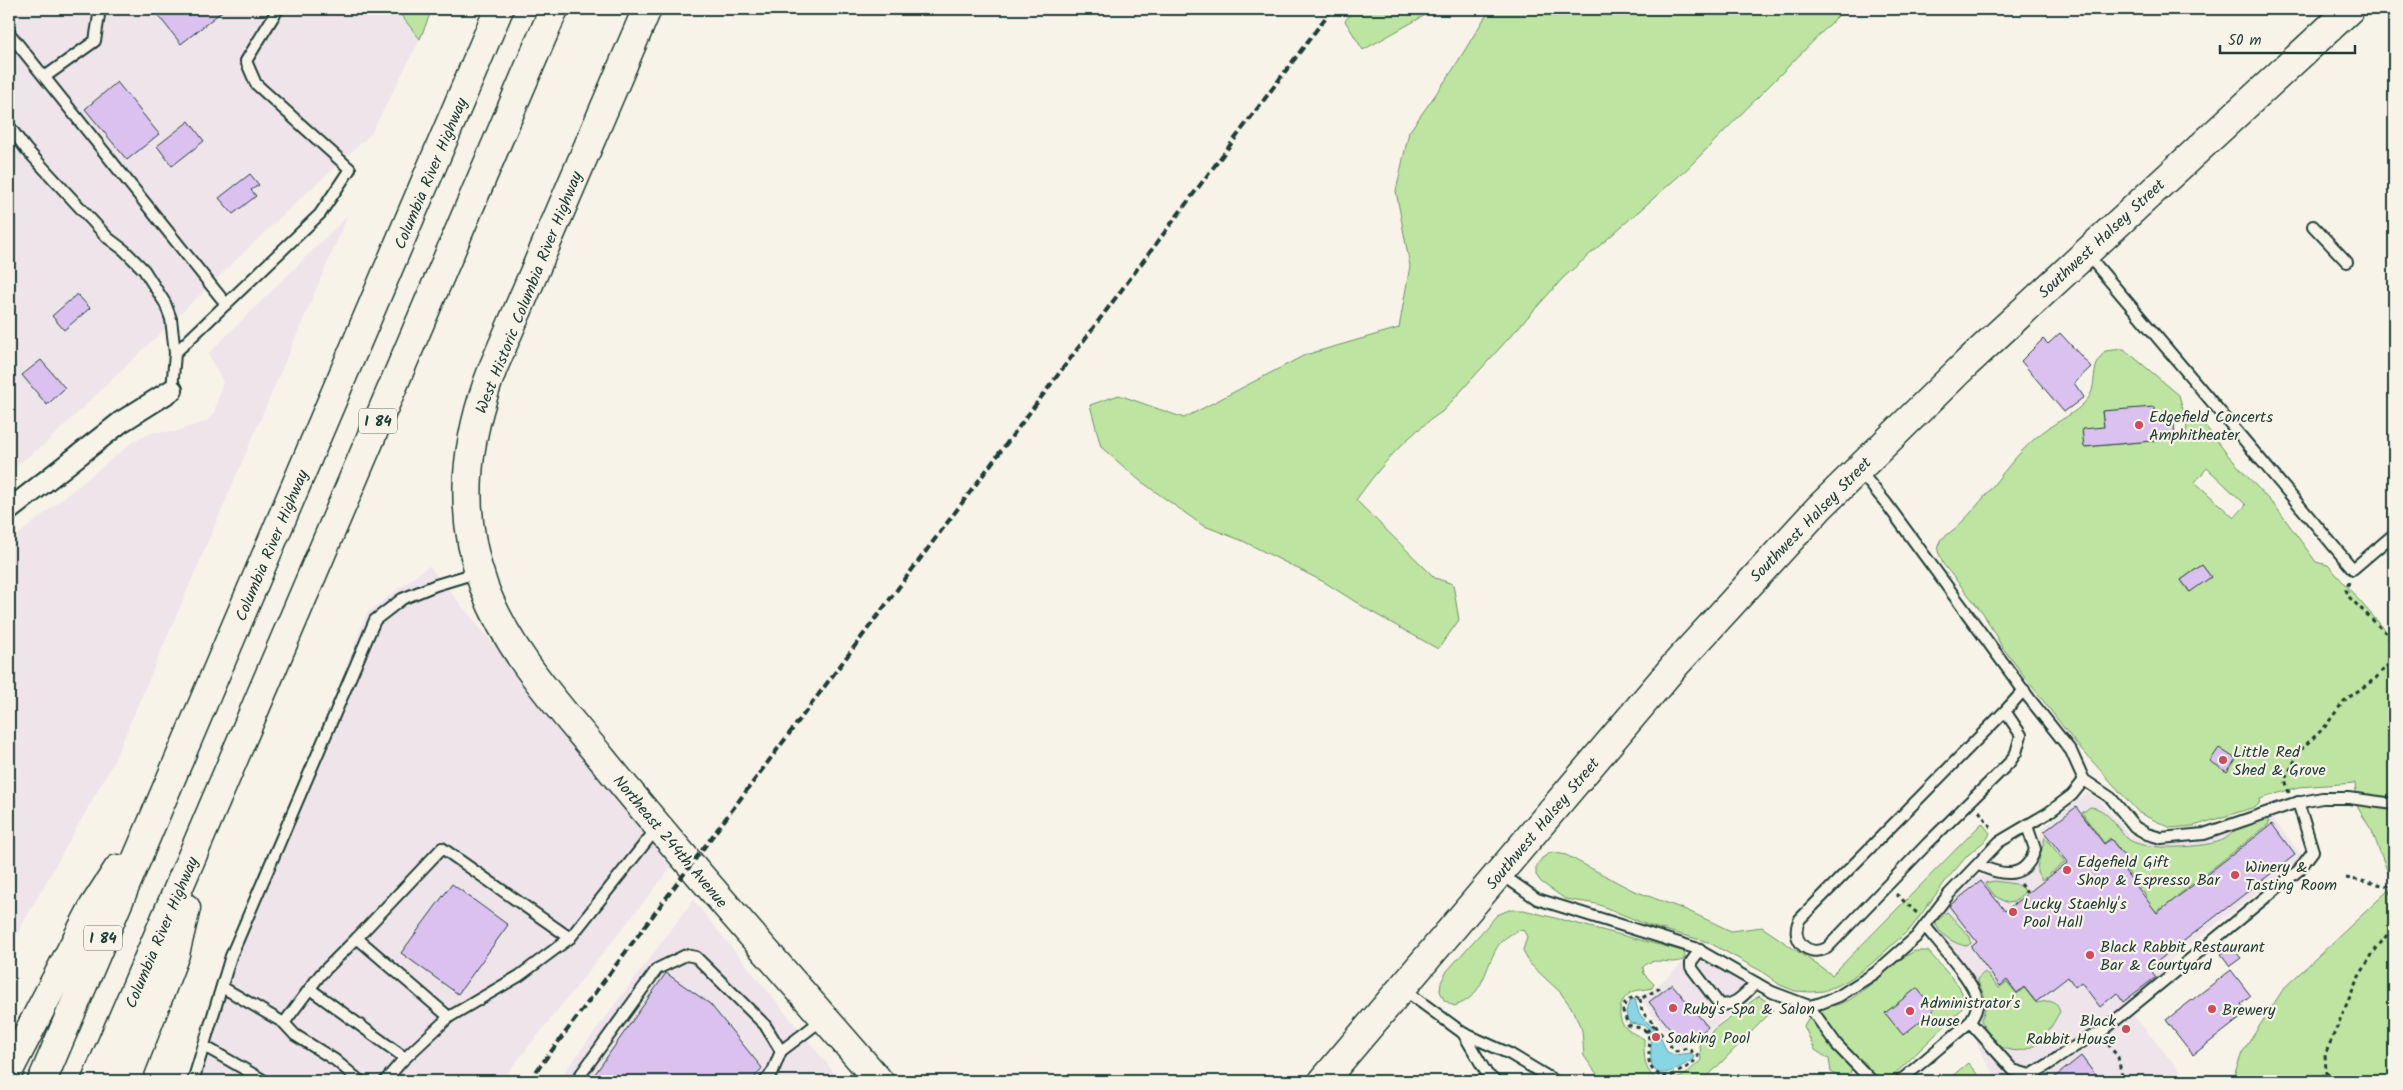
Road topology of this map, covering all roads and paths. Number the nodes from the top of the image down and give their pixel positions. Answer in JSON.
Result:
{"nodes":[{"id":1,"x":100,"y":9,"type":"edge"},
{"id":2,"x":278,"y":9,"type":"edge"},
{"id":3,"x":499,"y":9,"type":"edge"},
{"id":4,"x":554,"y":9,"type":"edge"},
{"id":5,"x":647,"y":9,"type":"edge"},
{"id":6,"x":2350,"y":9,"type":"edge"},
{"id":7,"x":9,"y":33,"type":"edge"},
{"id":8,"x":46,"y":76,"type":"junction"},
{"id":9,"x":9,"y":126,"type":"edge"},
{"id":10,"x":2313,"y":226,"type":"dead end"},
{"id":11,"x":2086,"y":252,"type":"junction"},
{"id":12,"x":2347,"y":262,"type":"dead end"},
{"id":13,"x":226,"y":304,"type":"junction"},
{"id":14,"x":175,"y":353,"type":"junction"},
{"id":15,"x":172,"y":390,"type":"joint"},
{"id":16,"x":1858,"y":469,"type":"junction"},
{"id":17,"x":9,"y":510,"type":"edge"},
{"id":18,"x":2394,"y":534,"type":"edge"},
{"id":19,"x":2353,"y":569,"type":"junction"},
{"id":20,"x":482,"y":579,"type":"junction"},
{"id":21,"x":2394,"y":647,"type":"edge"},
{"id":22,"x":2394,"y":658,"type":"edge"},
{"id":23,"x":2024,"y":690,"type":"junction"},
{"id":24,"x":2005,"y":711,"type":"junction"},
{"id":25,"x":2084,"y":780,"type":"junction"},
{"id":26,"x":164,"y":795,"type":"junction"},
{"id":27,"x":1972,"y":800,"type":"junction"},
{"id":28,"x":2295,"y":803,"type":"junction"},
{"id":29,"x":2394,"y":804,"type":"edge"},
{"id":30,"x":2027,"y":826,"type":"junction"},
{"id":31,"x":658,"y":827,"type":"junction"},
{"id":32,"x":1993,"y":830,"type":"dead end"},
{"id":33,"x":203,"y":834,"type":"junction"},
{"id":34,"x":1979,"y":865,"type":"junction"},
{"id":35,"x":1500,"y":873,"type":"junction"},
{"id":36,"x":2346,"y":878,"type":"dead end"},
{"id":37,"x":2018,"y":881,"type":"dead end"},
{"id":38,"x":1887,"y":886,"type":"junction"},
{"id":39,"x":2027,"y":893,"type":"dead end"},
{"id":40,"x":1919,"y":916,"type":"dead end"},
{"id":41,"x":2394,"y":924,"type":"edge"},
{"id":42,"x":1925,"y":926,"type":"junction"},
{"id":43,"x":357,"y":938,"type":"junction"},
{"id":44,"x":570,"y":938,"type":"junction"},
{"id":45,"x":1700,"y":950,"type":"junction"},
{"id":46,"x":1756,"y":982,"type":"junction"},
{"id":47,"x":222,"y":987,"type":"junction"},
{"id":48,"x":1662,"y":987,"type":"dead end"},
{"id":49,"x":310,"y":988,"type":"junction"},
{"id":50,"x":1402,"y":988,"type":"junction"},
{"id":51,"x":1640,"y":999,"type":"junction"},
{"id":52,"x":1809,"y":1006,"type":"junction"},
{"id":53,"x":449,"y":1016,"type":"junction"},
{"id":54,"x":824,"y":1018,"type":"junction"},
{"id":55,"x":1970,"y":1022,"type":"junction"},
{"id":56,"x":284,"y":1023,"type":"junction"},
{"id":57,"x":1655,"y":1025,"type":"junction"},
{"id":58,"x":1647,"y":1031,"type":"junction"},
{"id":59,"x":1463,"y":1033,"type":"junction"},
{"id":60,"x":2100,"y":1033,"type":"junction"},
{"id":61,"x":204,"y":1046,"type":"junction"},
{"id":62,"x":780,"y":1051,"type":"junction"},
{"id":63,"x":405,"y":1058,"type":"junction"},
{"id":64,"x":9,"y":1070,"type":"edge"},
{"id":65,"x":42,"y":1081,"type":"edge"},
{"id":66,"x":96,"y":1081,"type":"edge"},
{"id":67,"x":126,"y":1081,"type":"edge"},
{"id":68,"x":193,"y":1081,"type":"edge"},
{"id":69,"x":265,"y":1081,"type":"edge"},
{"id":70,"x":360,"y":1081,"type":"edge"},
{"id":71,"x":385,"y":1081,"type":"edge"},
{"id":72,"x":576,"y":1081,"type":"edge"},
{"id":73,"x":765,"y":1081,"type":"edge"},
{"id":74,"x":879,"y":1081,"type":"edge"},
{"id":75,"x":1323,"y":1081,"type":"edge"},
{"id":76,"x":1495,"y":1081,"type":"edge"},
{"id":77,"x":1555,"y":1081,"type":"edge"},
{"id":78,"x":1872,"y":1081,"type":"edge"},
{"id":79,"x":1900,"y":1081,"type":"edge"},
{"id":80,"x":2123,"y":1081,"type":"edge"},
{"id":81,"x":2334,"y":1081,"type":"edge"}],
"edges":[{"from":1,"to":8,"type":"lane"},
{"from":2,"to":13,"type":"lane"},
{"from":3,"to":26,"type":"main road","name":"Columbia River Highway","number":"I 84"},
{"from":4,"to":33,"type":"main road","name":"Columbia River Highway","number":"I 84"},
{"from":5,"to":20,"type":"main road","name":"West Historic Columbia River Highway"},
{"from":6,"to":11,"type":"main road","name":"Southwest Halsey Street"},
{"from":7,"to":8,"type":"lane"},
{"from":8,"to":13,"type":"lane"},
{"from":9,"to":14,"type":"lane"},
{"from":10,"to":12,"type":"lane"},
{"from":11,"to":16,"type":"main road","name":"Southwest Halsey Street"},
{"from":11,"to":19,"type":"lane"},
{"from":13,"to":14,"type":"lane"},
{"from":14,"to":15,"type":"lane"},
{"from":15,"to":17,"type":"street"},
{"from":16,"to":23,"type":"lane"},
{"from":16,"to":35,"type":"main road","name":"Southwest Halsey Street"},
{"from":18,"to":19,"type":"lane"},
{"from":19,"to":21,"type":"path"},
{"from":20,"to":31,"type":"main road","name":"Northeast 244th Avenue"},
{"from":20,"to":47,"type":"lane"},
{"from":22,"to":28,"type":"path"},
{"from":23,"to":24,"type":"lane"},
{"from":23,"to":25,"type":"lane"},
{"from":24,"to":27,"type":"lane"},
{"from":24,"to":38,"type":"lane"},
{"from":25,"to":28,"type":"lane"},
{"from":25,"to":30,"type":"lane"},
{"from":26,"to":64,"type":"main road"},
{"from":26,"to":65,"type":"main road","name":"Columbia River Highway","number":"I 84"},
{"from":27,"to":32,"type":"path"},
{"from":27,"to":38,"type":"lane"},
{"from":28,"to":29,"type":"lane"},
{"from":28,"to":60,"type":"lane"},
{"from":30,"to":34,"type":"lane"},
{"from":30,"to":34,"type":"lane"},
{"from":31,"to":44,"type":"lane"},
{"from":31,"to":54,"type":"main road","name":"Northeast 244th Avenue"},
{"from":33,"to":66,"type":"main road","name":"Columbia River Highway","number":"I 84"},
{"from":33,"to":67,"type":"main road"},
{"from":34,"to":42,"type":"lane"},
{"from":35,"to":45,"type":"lane"},
{"from":35,"to":50,"type":"main road","name":"Southwest Halsey Street"},
{"from":36,"to":41,"type":"path"},
{"from":37,"to":39,"type":"path"},
{"from":38,"to":40,"type":"path"},
{"from":41,"to":81,"type":"path"},
{"from":42,"to":52,"type":"lane"},
{"from":42,"to":55,"type":"lane"},
{"from":43,"to":44,"type":"lane"},
{"from":43,"to":49,"type":"lane"},
{"from":43,"to":53,"type":"lane"},
{"from":44,"to":53,"type":"lane"},
{"from":45,"to":46,"type":"lane"},
{"from":45,"to":46,"type":"lane"},
{"from":46,"to":52,"type":"lane"},
{"from":47,"to":56,"type":"lane"},
{"from":47,"to":61,"type":"lane"},
{"from":48,"to":51,"type":"path"},
{"from":49,"to":56,"type":"lane"},
{"from":49,"to":63,"type":"lane"},
{"from":50,"to":59,"type":"lane"},
{"from":50,"to":75,"type":"main road","name":"Southwest Halsey Street"},
{"from":51,"to":57,"type":"path"},
{"from":51,"to":58,"type":"path"},
{"from":52,"to":78,"type":"lane"},
{"from":53,"to":63,"type":"lane"},
{"from":54,"to":62,"type":"lane"},
{"from":54,"to":74,"type":"main road","name":"Northeast 244th Avenue"},
{"from":55,"to":60,"type":"lane"},
{"from":55,"to":79,"type":"lane"},
{"from":56,"to":70,"type":"lane"},
{"from":57,"to":58,"type":"path"},
{"from":57,"to":58,"type":"path"},
{"from":59,"to":76,"type":"lane"},
{"from":59,"to":77,"type":"lane"},
{"from":60,"to":80,"type":"path"},
{"from":61,"to":68,"type":"lane"},
{"from":61,"to":69,"type":"lane"},
{"from":62,"to":72,"type":"lane"},
{"from":62,"to":73,"type":"lane"},
{"from":63,"to":71,"type":"lane"}]}
